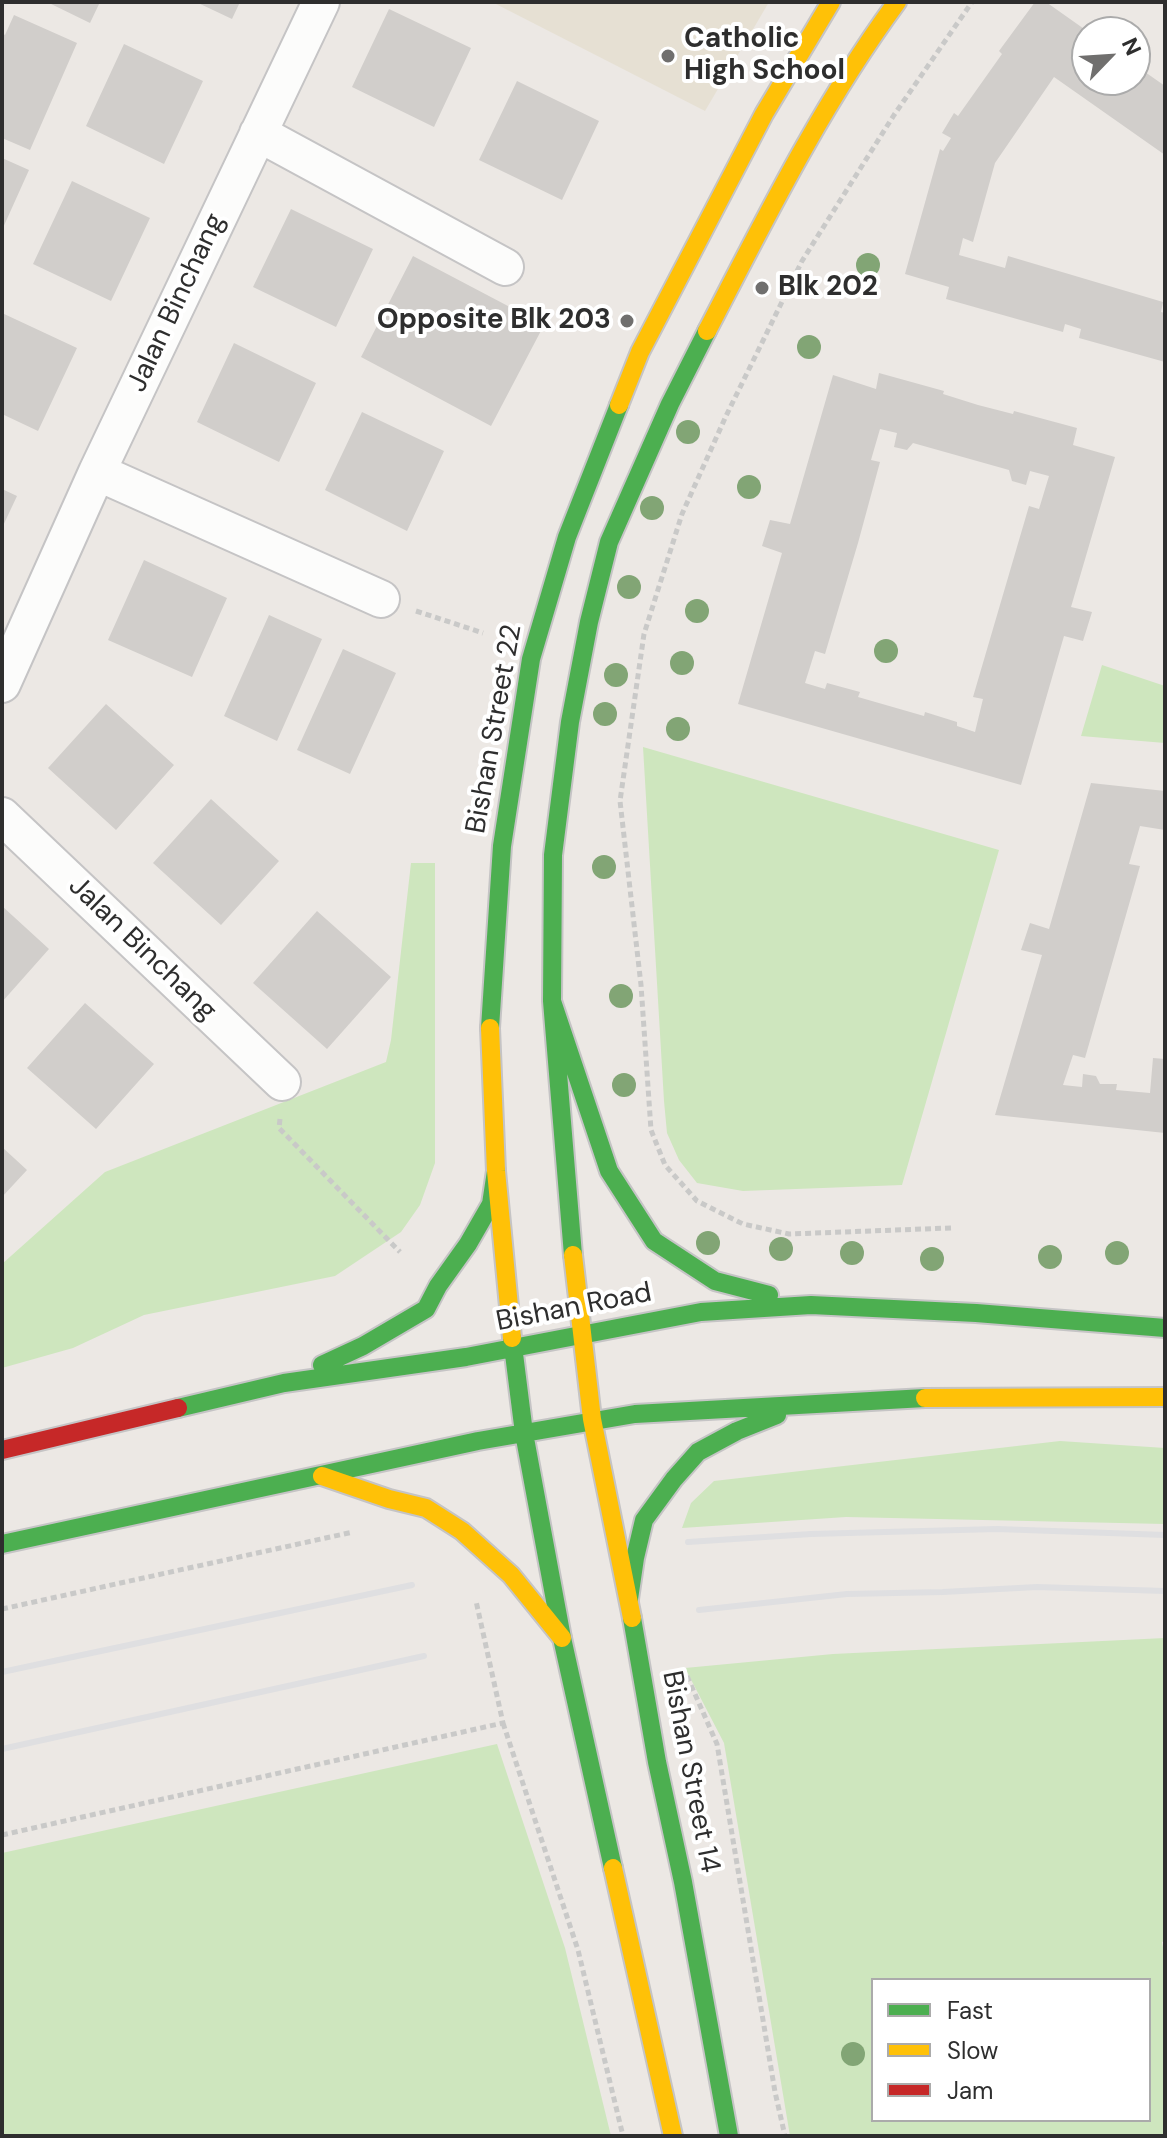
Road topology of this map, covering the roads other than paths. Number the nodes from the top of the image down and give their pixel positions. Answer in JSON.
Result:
{"nodes":[{"id":1,"x":321,"y":2,"type":"edge"},
{"id":2,"x":831,"y":2,"type":"edge"},
{"id":3,"x":897,"y":2,"type":"edge"},
{"id":4,"x":258,"y":133,"type":"junction"},
{"id":5,"x":505,"y":267,"type":"dead end"},
{"id":6,"x":97,"y":472,"type":"junction"},
{"id":7,"x":381,"y":599,"type":"road end"},
{"id":8,"x":2,"y":684,"type":"edge"},
{"id":9,"x":2,"y":816,"type":"edge"},
{"id":10,"x":552,"y":1001,"type":"junction"},
{"id":11,"x":282,"y":1082,"type":"road end"},
{"id":12,"x":496,"y":1171,"type":"junction"},
{"id":13,"x":811,"y":1305,"type":"junction"},
{"id":14,"x":1165,"y":1328,"type":"edge"},
{"id":15,"x":582,"y":1334,"type":"junction"},
{"id":16,"x":513,"y":1348,"type":"junction"},
{"id":17,"x":284,"y":1383,"type":"junction"},
{"id":18,"x":1165,"y":1397,"type":"edge"},
{"id":19,"x":801,"y":1405,"type":"junction"},
{"id":20,"x":592,"y":1419,"type":"junction"},
{"id":21,"x":524,"y":1433,"type":"junction"},
{"id":22,"x":2,"y":1450,"type":"edge"},
{"id":23,"x":322,"y":1476,"type":"junction"},
{"id":24,"x":2,"y":1544,"type":"edge"},
{"id":25,"x":629,"y":1599,"type":"junction"},
{"id":26,"x":562,"y":1638,"type":"junction"},
{"id":27,"x":673,"y":2136,"type":"edge"},
{"id":28,"x":729,"y":2136,"type":"edge"}],
"edges":[{"from":1,"to":4,"type":"street","name":"Jalan Binchang"},
{"from":2,"to":12,"type":"main road","name":"Bishan Street 22"},
{"from":3,"to":10,"type":"main road"},
{"from":4,"to":5,"type":"street"},
{"from":4,"to":6,"type":"street","name":"Jalan Binchang"},
{"from":6,"to":7,"type":"street"},
{"from":6,"to":8,"type":"street","name":"Jalan Binchang"},
{"from":9,"to":11,"type":"street","name":"Jalan Binchang"},
{"from":10,"to":13,"type":"main road"},
{"from":10,"to":15,"type":"main road"},
{"from":12,"to":16,"type":"main road","name":"Bishan Street 22"},
{"from":12,"to":17,"type":"main road"},
{"from":13,"to":14,"type":"main road","name":"Bishan Road"},
{"from":13,"to":15,"type":"main road","name":"Bishan Road"},
{"from":15,"to":16,"type":"main road","name":"Bishan Road"},
{"from":15,"to":20,"type":"main road"},
{"from":16,"to":17,"type":"main road","name":"Bishan Road"},
{"from":16,"to":21,"type":"main road","name":"Bishan Street 22"},
{"from":17,"to":22,"type":"main road","name":"Bishan Road"},
{"from":18,"to":19,"type":"main road"},
{"from":19,"to":20,"type":"main road"},
{"from":19,"to":25,"type":"main road"},
{"from":20,"to":21,"type":"main road"},
{"from":20,"to":25,"type":"main road","name":"Bishan Street 14"},
{"from":21,"to":23,"type":"main road"},
{"from":21,"to":26,"type":"main road"},
{"from":23,"to":24,"type":"main road"},
{"from":23,"to":26,"type":"main road"},
{"from":25,"to":28,"type":"main road","name":"Bishan Street 14"},
{"from":26,"to":27,"type":"main road"}]}
